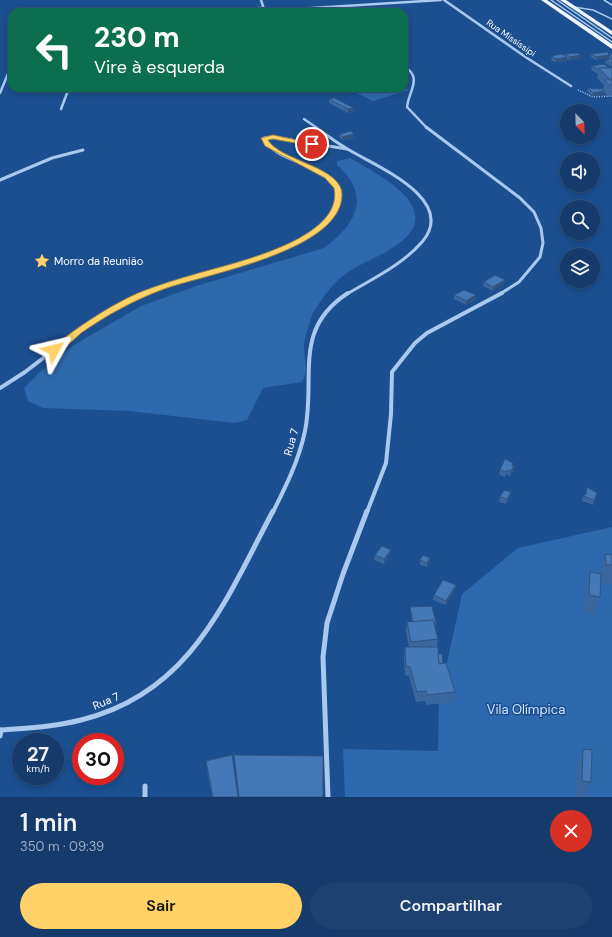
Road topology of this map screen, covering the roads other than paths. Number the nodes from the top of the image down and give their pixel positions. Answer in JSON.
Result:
{"nodes":[{"id":1,"x":261,"y":0,"type":"edge"},
{"id":2,"x":440,"y":0,"type":"edge"},
{"id":3,"x":444,"y":0,"type":"edge"},
{"id":4,"x":544,"y":0,"type":"edge"},
{"id":5,"x":551,"y":0,"type":"edge"},
{"id":6,"x":557,"y":0,"type":"edge"},
{"id":7,"x":563,"y":0,"type":"edge"},
{"id":8,"x":604,"y":0,"type":"edge"},
{"id":9,"x":612,"y":5,"type":"edge"},
{"id":10,"x":574,"y":7,"type":"junction"},
{"id":11,"x":263,"y":8,"type":"edge"},
{"id":12,"x":323,"y":8,"type":"edge"},
{"id":13,"x":612,"y":19,"type":"edge"},
{"id":14,"x":612,"y":33,"type":"edge"},
{"id":15,"x":612,"y":38,"type":"edge"},
{"id":16,"x":612,"y":42,"type":"edge"},
{"id":17,"x":612,"y":47,"type":"edge"},
{"id":18,"x":408,"y":68,"type":"edge"},
{"id":19,"x":8,"y":74,"type":"edge"},
{"id":20,"x":571,"y":86,"type":"road end"},
{"id":21,"x":68,"y":92,"type":"edge"},
{"id":22,"x":0,"y":93,"type":"edge"},
{"id":23,"x":62,"y":109,"type":"dead end"},
{"id":24,"x":304,"y":119,"type":"dead end"},
{"id":25,"x":348,"y":149,"type":"junction"},
{"id":26,"x":83,"y":150,"type":"dead end"},
{"id":27,"x":0,"y":180,"type":"edge"},
{"id":28,"x":0,"y":388,"type":"edge"},
{"id":29,"x":0,"y":732,"type":"edge"},
{"id":30,"x":145,"y":786,"type":"dead end"},
{"id":31,"x":145,"y":797,"type":"edge"},
{"id":32,"x":328,"y":797,"type":"edge"}],
"edges":[{"from":1,"to":11,"type":"street"},
{"from":2,"to":12,"type":"street"},
{"from":3,"to":20,"type":"street","name":"Rua Mississipi"},
{"from":4,"to":17,"type":"main road"},
{"from":5,"to":16,"type":"lane"},
{"from":6,"to":15,"type":"lane"},
{"from":7,"to":10,"type":"main road"},
{"from":8,"to":9,"type":"lane"},
{"from":10,"to":13,"type":"lane"},
{"from":10,"to":14,"type":"main road"},
{"from":18,"to":32,"type":"street"},
{"from":19,"to":22,"type":"street"},
{"from":21,"to":23,"type":"street"},
{"from":24,"to":25,"type":"street","name":"Rua 7"},
{"from":25,"to":28,"type":"street"},
{"from":25,"to":29,"type":"street","name":"Rua 7"},
{"from":26,"to":27,"type":"street"},
{"from":30,"to":31,"type":"street"}]}
